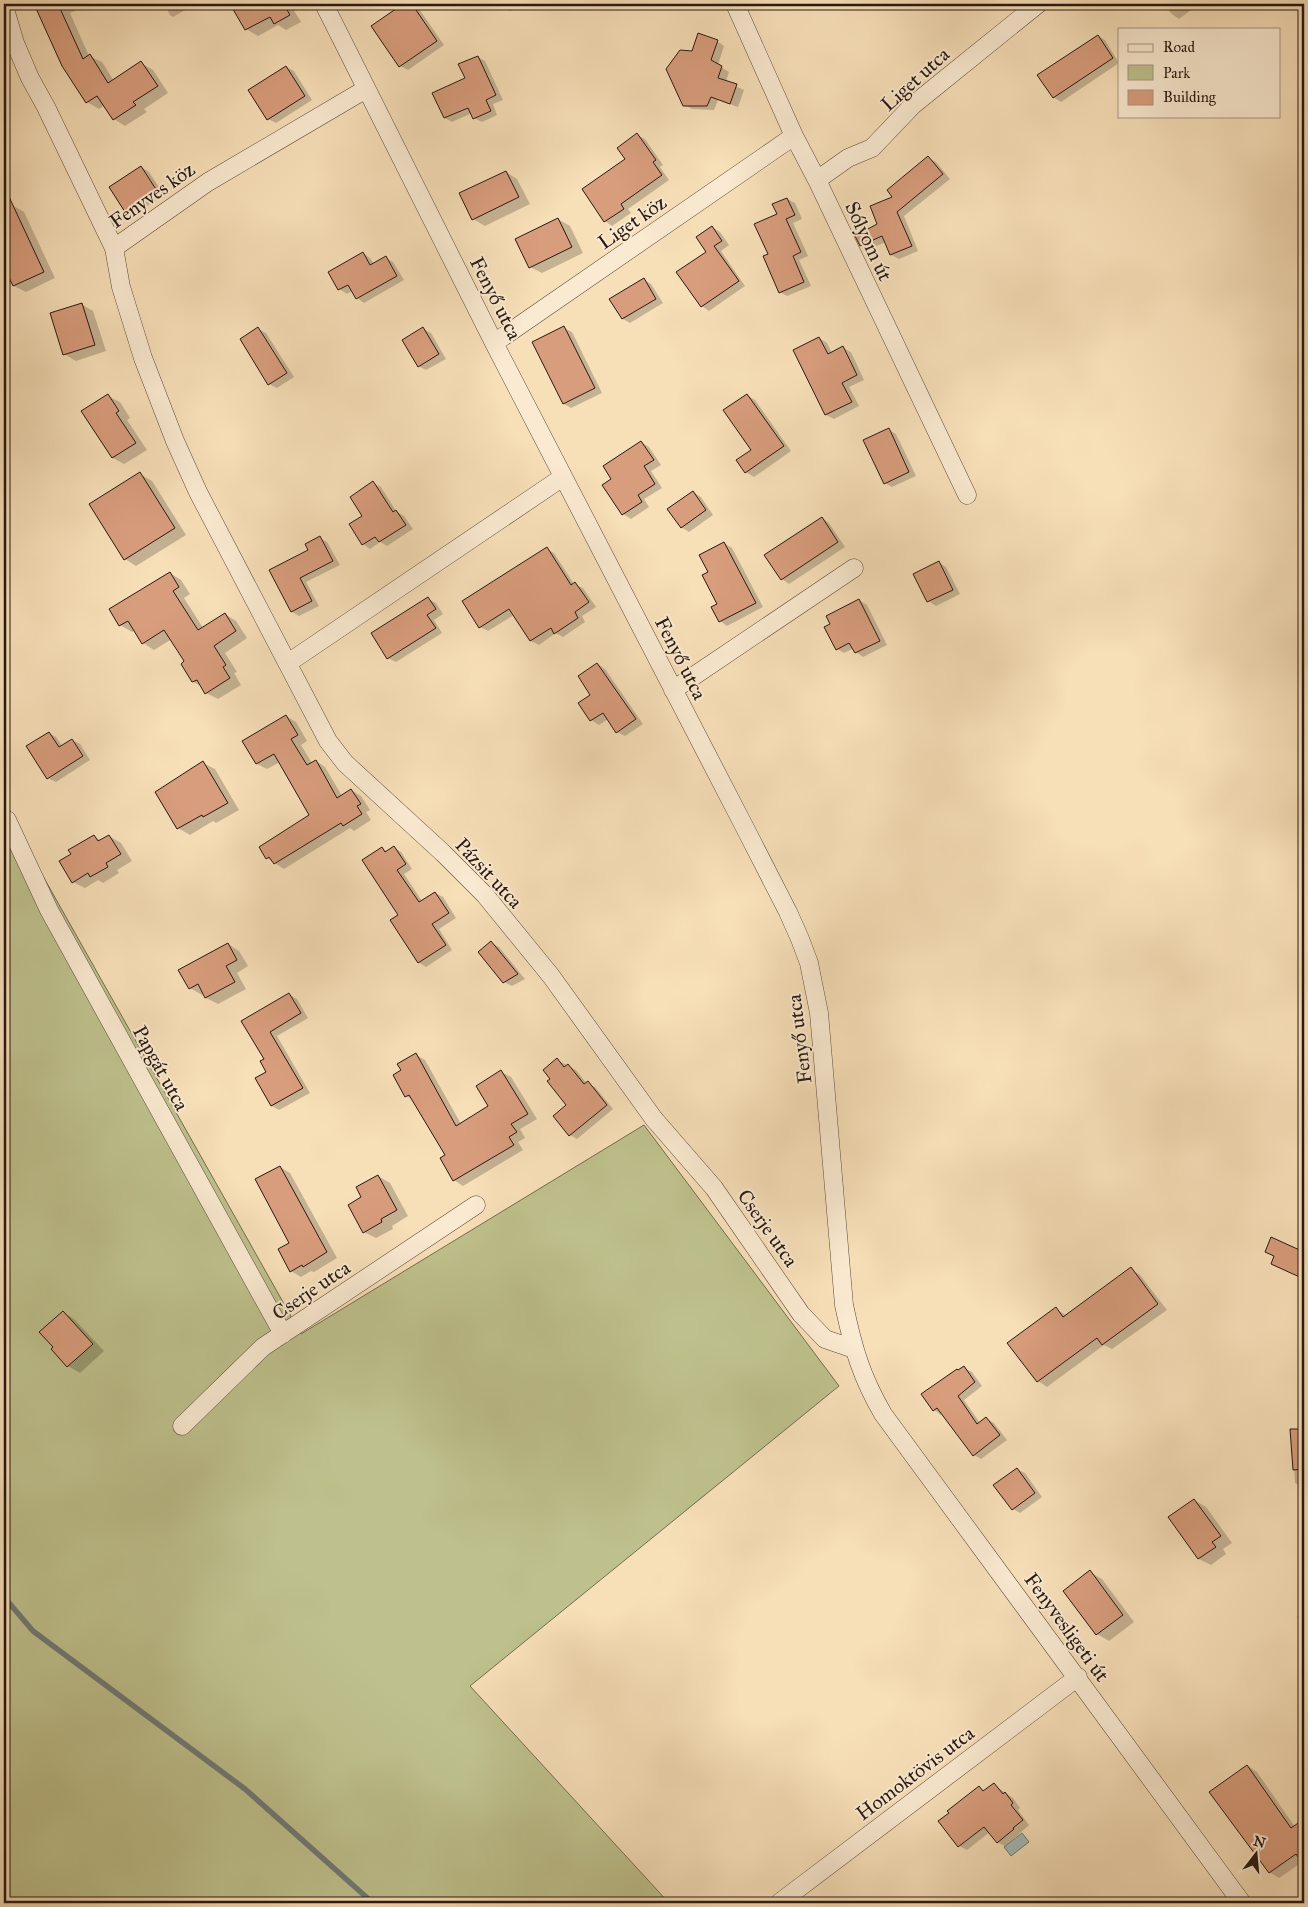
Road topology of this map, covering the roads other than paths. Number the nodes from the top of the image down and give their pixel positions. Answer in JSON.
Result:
{"nodes":[{"id":1,"x":324,"y":4,"type":"edge"},
{"id":2,"x":735,"y":4,"type":"edge"},
{"id":3,"x":1038,"y":4,"type":"edge"},
{"id":4,"x":4,"y":6,"type":"edge"},
{"id":5,"x":366,"y":88,"type":"junction"},
{"id":6,"x":794,"y":136,"type":"junction"},
{"id":7,"x":817,"y":180,"type":"junction"},
{"id":8,"x":114,"y":248,"type":"junction"},
{"id":9,"x":494,"y":343,"type":"junction"},
{"id":10,"x":563,"y":477,"type":"junction"},
{"id":11,"x":967,"y":495,"type":"dead end"},
{"id":12,"x":854,"y":568,"type":"dead end"},
{"id":13,"x":288,"y":663,"type":"junction"},
{"id":14,"x":673,"y":690,"type":"junction"},
{"id":15,"x":7,"y":820,"type":"dead end"},
{"id":16,"x":654,"y":1119,"type":"joint"},
{"id":17,"x":476,"y":1205,"type":"dead end"},
{"id":18,"x":283,"y":1334,"type":"junction"},
{"id":19,"x":854,"y":1349,"type":"junction"},
{"id":20,"x":862,"y":1374,"type":"joint"},
{"id":21,"x":182,"y":1426,"type":"dead end"},
{"id":22,"x":1078,"y":1677,"type":"junction"},
{"id":23,"x":779,"y":1903,"type":"edge"},
{"id":24,"x":1242,"y":1903,"type":"edge"}],
"edges":[{"from":1,"to":5,"type":"street","name":"Fenyő utca"},
{"from":2,"to":6,"type":"street","name":"Sólyom út"},
{"from":3,"to":7,"type":"street","name":"Liget utca"},
{"from":4,"to":8,"type":"street","name":"Fenyves köz"},
{"from":5,"to":8,"type":"street","name":"Fenyves köz"},
{"from":5,"to":9,"type":"street","name":"Fenyő utca"},
{"from":6,"to":7,"type":"street","name":"Sólyom út"},
{"from":6,"to":9,"type":"street","name":"Liget köz"},
{"from":7,"to":11,"type":"street","name":"Sólyom út"},
{"from":8,"to":13,"type":"street","name":"Pázsit utca"},
{"from":9,"to":10,"type":"street","name":"Fenyő utca"},
{"from":10,"to":13,"type":"street"},
{"from":10,"to":14,"type":"street","name":"Fenyő utca"},
{"from":12,"to":14,"type":"street"},
{"from":13,"to":16,"type":"street","name":"Pázsit utca"},
{"from":14,"to":19,"type":"street","name":"Fenyő utca"},
{"from":15,"to":18,"type":"street","name":"Papgát utca"},
{"from":16,"to":19,"type":"street","name":"Cserje utca"},
{"from":17,"to":18,"type":"street","name":"Cserje utca"},
{"from":18,"to":21,"type":"street","name":"Cserje utca"},
{"from":19,"to":20,"type":"street","name":"Fenyő utca"},
{"from":20,"to":22,"type":"street","name":"Fenyvesligeti út"},
{"from":22,"to":23,"type":"street","name":"Homoktövis utca"},
{"from":22,"to":24,"type":"street","name":"Fenyvesligeti út"}]}
